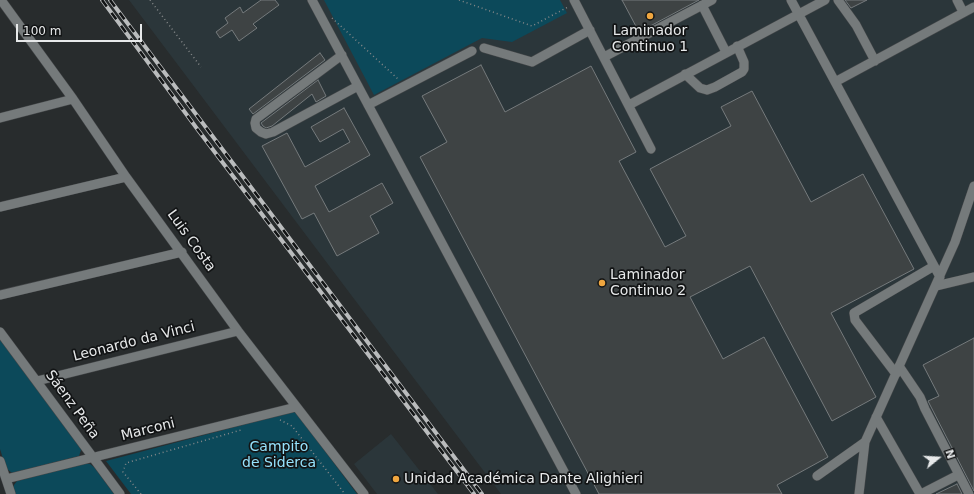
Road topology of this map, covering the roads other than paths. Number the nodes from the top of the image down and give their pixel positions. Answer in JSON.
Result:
{"nodes":[{"id":1,"x":0,"y":0,"type":"edge"},
{"id":2,"x":312,"y":0,"type":"edge"},
{"id":3,"x":712,"y":0,"type":"edge"},
{"id":4,"x":791,"y":0,"type":"edge"},
{"id":5,"x":825,"y":0,"type":"edge"},
{"id":6,"x":838,"y":0,"type":"edge"},
{"id":7,"x":957,"y":0,"type":"edge"},
{"id":8,"x":575,"y":2,"type":"edge"},
{"id":9,"x":702,"y":6,"type":"junction"},
{"id":10,"x":974,"y":7,"type":"edge"},
{"id":11,"x":964,"y":12,"type":"junction"},
{"id":12,"x":797,"y":14,"type":"junction"},
{"id":13,"x":590,"y":30,"type":"junction"},
{"id":14,"x":737,"y":46,"type":"junction"},
{"id":15,"x":484,"y":48,"type":"dead end"},
{"id":16,"x":472,"y":51,"type":"dead end"},
{"id":17,"x":726,"y":52,"type":"junction"},
{"id":18,"x":342,"y":55,"type":"junction"},
{"id":19,"x":604,"y":57,"type":"junction"},
{"id":20,"x":875,"y":61,"type":"junction"},
{"id":21,"x":685,"y":74,"type":"junction"},
{"id":22,"x":835,"y":82,"type":"junction"},
{"id":23,"x":358,"y":86,"type":"junction"},
{"id":24,"x":73,"y":99,"type":"junction"},
{"id":25,"x":368,"y":104,"type":"junction"},
{"id":26,"x":629,"y":105,"type":"junction"},
{"id":27,"x":0,"y":118,"type":"edge"},
{"id":28,"x":651,"y":149,"type":"dead end"},
{"id":29,"x":126,"y":177,"type":"junction"},
{"id":30,"x":974,"y":186,"type":"edge"},
{"id":31,"x":0,"y":207,"type":"edge"},
{"id":32,"x":182,"y":252,"type":"junction"},
{"id":33,"x":934,"y":266,"type":"junction"},
{"id":34,"x":940,"y":276,"type":"junction"},
{"id":35,"x":974,"y":277,"type":"edge"},
{"id":36,"x":936,"y":286,"type":"junction"},
{"id":37,"x":0,"y":295,"type":"edge"},
{"id":38,"x":238,"y":331,"type":"junction"},
{"id":39,"x":0,"y":332,"type":"edge"},
{"id":40,"x":898,"y":370,"type":"junction"},
{"id":41,"x":37,"y":381,"type":"junction"},
{"id":42,"x":296,"y":407,"type":"junction"},
{"id":43,"x":876,"y":417,"type":"junction"},
{"id":44,"x":865,"y":442,"type":"junction"},
{"id":45,"x":93,"y":458,"type":"junction"},
{"id":46,"x":0,"y":461,"type":"edge"},
{"id":47,"x":958,"y":475,"type":"junction"},
{"id":48,"x":817,"y":476,"type":"dead end"},
{"id":49,"x":6,"y":479,"type":"junction"},
{"id":50,"x":11,"y":494,"type":"edge"},
{"id":51,"x":120,"y":494,"type":"edge"},
{"id":52,"x":364,"y":494,"type":"edge"},
{"id":53,"x":576,"y":494,"type":"edge"},
{"id":54,"x":860,"y":494,"type":"edge"},
{"id":55,"x":921,"y":494,"type":"edge"},
{"id":56,"x":969,"y":494,"type":"edge"}],
"edges":[{"from":1,"to":24,"type":"street","name":"Luis Costa"},
{"from":2,"to":18,"type":"street"},
{"from":3,"to":9,"type":"street"},
{"from":4,"to":12,"type":"street"},
{"from":5,"to":12,"type":"street"},
{"from":6,"to":20,"type":"street"},
{"from":7,"to":11,"type":"street"},
{"from":8,"to":13,"type":"street"},
{"from":9,"to":17,"type":"street"},
{"from":9,"to":19,"type":"street"},
{"from":10,"to":11,"type":"street"},
{"from":11,"to":20,"type":"street"},
{"from":12,"to":14,"type":"street"},
{"from":12,"to":22,"type":"street"},
{"from":13,"to":15,"type":"street"},
{"from":13,"to":19,"type":"street"},
{"from":14,"to":17,"type":"street"},
{"from":14,"to":21,"type":"street"},
{"from":16,"to":25,"type":"street"},
{"from":17,"to":21,"type":"street"},
{"from":18,"to":23,"type":"street"},
{"from":18,"to":23,"type":"street"},
{"from":19,"to":26,"type":"street"},
{"from":20,"to":22,"type":"street"},
{"from":21,"to":26,"type":"street"},
{"from":22,"to":33,"type":"street"},
{"from":23,"to":25,"type":"street"},
{"from":24,"to":27,"type":"street"},
{"from":24,"to":29,"type":"street","name":"Luis Costa"},
{"from":25,"to":53,"type":"street"},
{"from":26,"to":28,"type":"street"},
{"from":29,"to":31,"type":"street"},
{"from":29,"to":32,"type":"street","name":"Luis Costa"},
{"from":30,"to":34,"type":"street"},
{"from":32,"to":37,"type":"street"},
{"from":32,"to":38,"type":"street","name":"Luis Costa"},
{"from":33,"to":34,"type":"street"},
{"from":33,"to":40,"type":"street"},
{"from":34,"to":36,"type":"street"},
{"from":35,"to":36,"type":"street"},
{"from":36,"to":40,"type":"street"},
{"from":38,"to":41,"type":"street","name":"Leonardo da Vinci"},
{"from":38,"to":42,"type":"street","name":"Luis Costa"},
{"from":39,"to":41,"type":"street","name":"Sáenz Peña"},
{"from":40,"to":43,"type":"street"},
{"from":40,"to":47,"type":"street"},
{"from":41,"to":45,"type":"street","name":"Sáenz Peña"},
{"from":42,"to":45,"type":"street","name":"Marconi"},
{"from":42,"to":52,"type":"street","name":"Luis Costa"},
{"from":43,"to":44,"type":"street"},
{"from":43,"to":55,"type":"street"},
{"from":44,"to":48,"type":"street"},
{"from":44,"to":54,"type":"street"},
{"from":45,"to":49,"type":"street","name":"Marconi"},
{"from":45,"to":51,"type":"street","name":"Sáenz Peña"},
{"from":46,"to":49,"type":"street"},
{"from":47,"to":55,"type":"street"},
{"from":47,"to":56,"type":"street"},
{"from":49,"to":50,"type":"street"}]}
